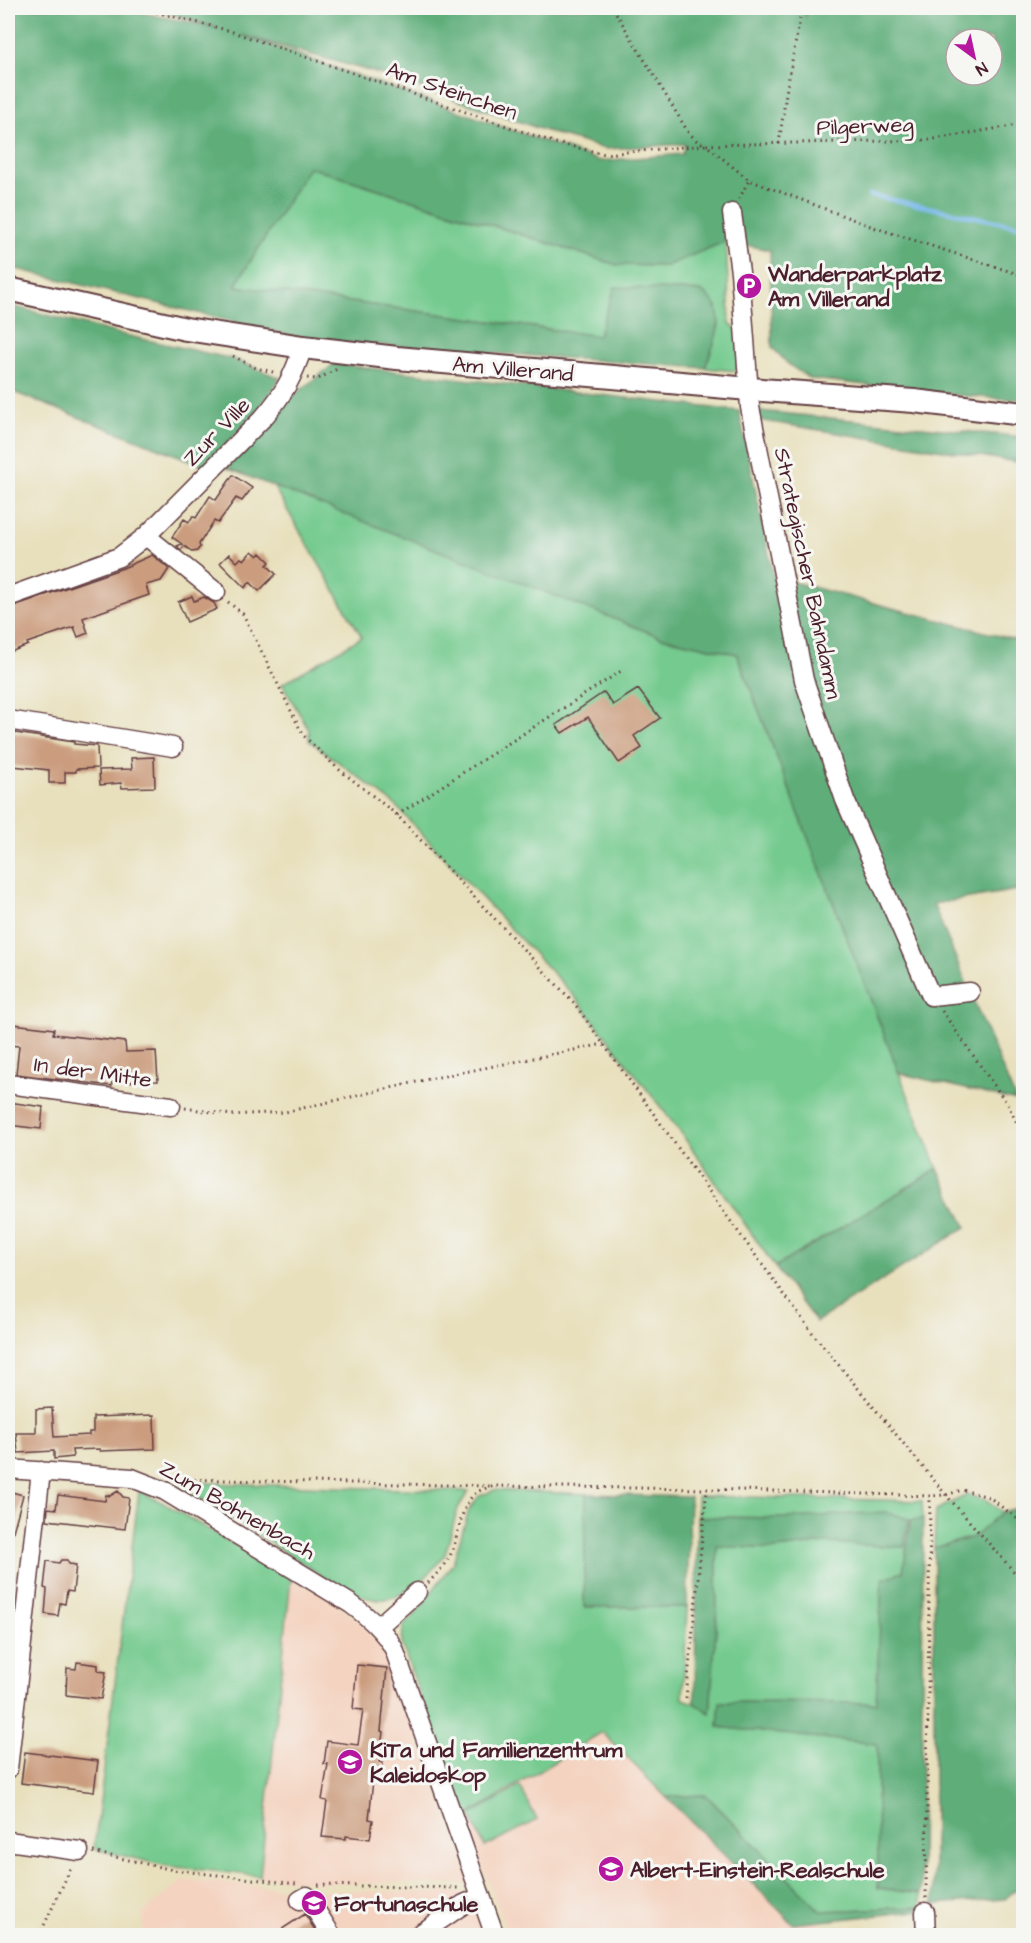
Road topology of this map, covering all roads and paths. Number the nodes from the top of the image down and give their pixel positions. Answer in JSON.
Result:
{"nodes":[{"id":1,"x":140,"y":8,"type":"edge"},
{"id":2,"x":613,"y":8,"type":"edge"},
{"id":3,"x":802,"y":8,"type":"edge"},
{"id":4,"x":1023,"y":124,"type":"edge"},
{"id":5,"x":779,"y":144,"type":"junction"},
{"id":6,"x":706,"y":145,"type":"junction"},
{"id":7,"x":749,"y":180,"type":"junction"},
{"id":8,"x":732,"y":213,"type":"joint"},
{"id":9,"x":1023,"y":276,"type":"edge"},
{"id":10,"x":8,"y":289,"type":"edge"},
{"id":11,"x":303,"y":347,"type":"junction"},
{"id":12,"x":749,"y":389,"type":"junction"},
{"id":13,"x":1023,"y":414,"type":"edge"},
{"id":14,"x":146,"y":536,"type":"junction"},
{"id":15,"x":216,"y":592,"type":"joint"},
{"id":16,"x":8,"y":597,"type":"edge"},
{"id":17,"x":621,"y":671,"type":"dead end"},
{"id":18,"x":8,"y":720,"type":"edge"},
{"id":19,"x":173,"y":747,"type":"dead end"},
{"id":20,"x":398,"y":815,"type":"junction"},
{"id":21,"x":970,"y":992,"type":"dead end"},
{"id":22,"x":931,"y":996,"type":"junction"},
{"id":23,"x":604,"y":1044,"type":"junction"},
{"id":24,"x":8,"y":1084,"type":"edge"},
{"id":25,"x":171,"y":1106,"type":"joint"},
{"id":26,"x":1023,"y":1137,"type":"edge"},
{"id":27,"x":8,"y":1468,"type":"edge"},
{"id":28,"x":41,"y":1471,"type":"junction"},
{"id":29,"x":167,"y":1479,"type":"dead end"},
{"id":30,"x":495,"y":1486,"type":"junction"},
{"id":31,"x":707,"y":1489,"type":"junction"},
{"id":32,"x":946,"y":1495,"type":"junction"},
{"id":33,"x":930,"y":1496,"type":"junction"},
{"id":34,"x":1023,"y":1524,"type":"edge"},
{"id":35,"x":1023,"y":1583,"type":"edge"},
{"id":36,"x":417,"y":1592,"type":"joint"},
{"id":37,"x":378,"y":1626,"type":"junction"},
{"id":38,"x":686,"y":1698,"type":"dead end"},
{"id":39,"x":8,"y":1769,"type":"edge"},
{"id":40,"x":8,"y":1841,"type":"edge"},
{"id":41,"x":79,"y":1851,"type":"junction"},
{"id":42,"x":312,"y":1885,"type":"dead end"},
{"id":43,"x":300,"y":1892,"type":"joint"},
{"id":44,"x":480,"y":1892,"type":"junction"},
{"id":45,"x":925,"y":1912,"type":"joint"},
{"id":46,"x":39,"y":1935,"type":"edge"},
{"id":47,"x":332,"y":1935,"type":"edge"},
{"id":48,"x":417,"y":1935,"type":"edge"},
{"id":49,"x":495,"y":1935,"type":"edge"},
{"id":50,"x":926,"y":1935,"type":"edge"}],
"edges":[{"from":1,"to":6,"type":"path","name":"Am Steinchen"},
{"from":2,"to":6,"type":"path"},
{"from":3,"to":5,"type":"path"},
{"from":4,"to":5,"type":"path","name":"Pilgerweg"},
{"from":5,"to":6,"type":"path","name":"Pilgerweg"},
{"from":6,"to":7,"type":"path"},
{"from":7,"to":8,"type":"path"},
{"from":7,"to":9,"type":"path"},
{"from":8,"to":12,"type":"street","name":"Strategischer Bahndamm"},
{"from":10,"to":11,"type":"main road","name":"Am Villerand"},
{"from":11,"to":12,"type":"main road","name":"Am Villerand"},
{"from":11,"to":14,"type":"street","name":"Zur Ville"},
{"from":12,"to":13,"type":"main road","name":"Am Villerand"},
{"from":12,"to":22,"type":"street","name":"Strategischer Bahndamm"},
{"from":14,"to":15,"type":"street"},
{"from":14,"to":16,"type":"street","name":"Zur Ville"},
{"from":15,"to":20,"type":"path"},
{"from":17,"to":20,"type":"path"},
{"from":18,"to":19,"type":"street"},
{"from":20,"to":23,"type":"path"},
{"from":21,"to":22,"type":"street"},
{"from":22,"to":26,"type":"path"},
{"from":23,"to":25,"type":"path"},
{"from":23,"to":32,"type":"path"},
{"from":24,"to":25,"type":"street","name":"In der Mitte"},
{"from":27,"to":28,"type":"street","name":"Zum Bohnenbach"},
{"from":28,"to":37,"type":"street","name":"Zum Bohnenbach"},
{"from":28,"to":39,"type":"street"},
{"from":29,"to":30,"type":"path"},
{"from":30,"to":31,"type":"path"},
{"from":30,"to":36,"type":"path"},
{"from":31,"to":33,"type":"path"},
{"from":31,"to":38,"type":"path"},
{"from":32,"to":33,"type":"path"},
{"from":32,"to":34,"type":"path"},
{"from":32,"to":35,"type":"path"},
{"from":33,"to":45,"type":"path"},
{"from":36,"to":37,"type":"street"},
{"from":37,"to":44,"type":"street","name":"Zum Bohnenbach"},
{"from":40,"to":41,"type":"street"},
{"from":41,"to":43,"type":"path"},
{"from":41,"to":46,"type":"path"},
{"from":42,"to":44,"type":"path"},
{"from":43,"to":47,"type":"street"},
{"from":44,"to":48,"type":"street"},
{"from":44,"to":49,"type":"street","name":"Zum Bohnenbach"},
{"from":45,"to":50,"type":"street"}]}
